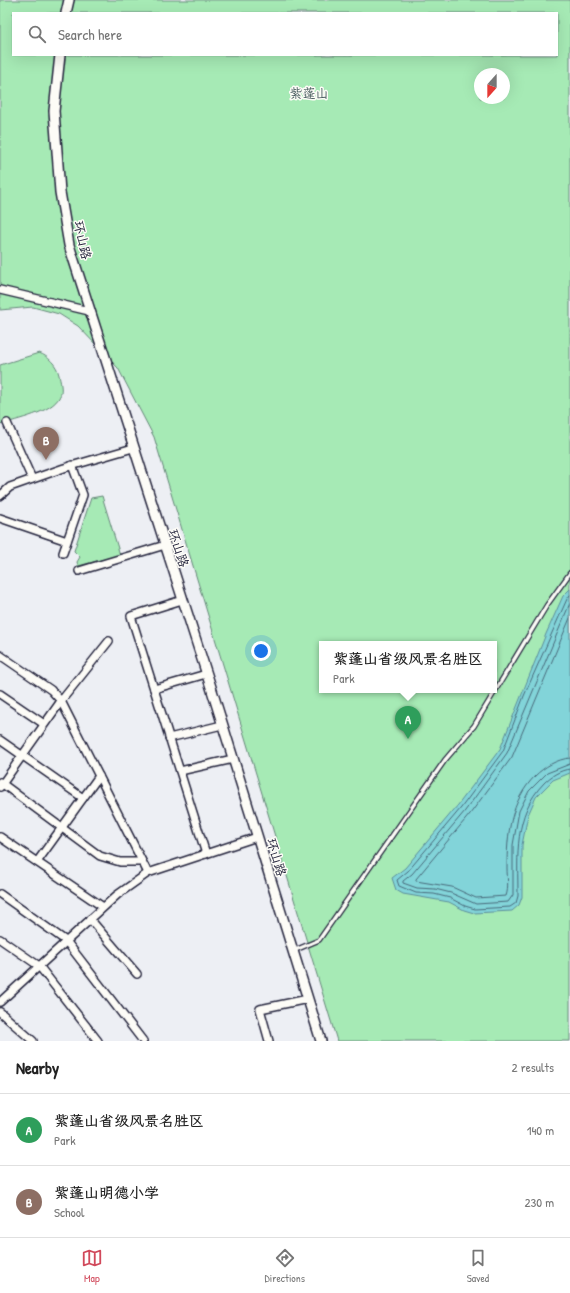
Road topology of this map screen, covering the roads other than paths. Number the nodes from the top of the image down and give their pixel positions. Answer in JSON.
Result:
{"nodes":[{"id":1,"x":69,"y":0,"type":"edge"},
{"id":2,"x":66,"y":12,"type":"edge"},
{"id":3,"x":60,"y":56,"type":"edge"},
{"id":4,"x":0,"y":290,"type":"edge"},
{"id":5,"x":89,"y":311,"type":"junction"},
{"id":6,"x":7,"y":423,"type":"dead end"},
{"id":7,"x":133,"y":448,"type":"junction"},
{"id":8,"x":72,"y":465,"type":"junction"},
{"id":9,"x":32,"y":479,"type":"junction"},
{"id":10,"x":0,"y":496,"type":"edge"},
{"id":11,"x":0,"y":518,"type":"edge"},
{"id":12,"x":67,"y":541,"type":"junction"},
{"id":13,"x":165,"y":544,"type":"junction"},
{"id":14,"x":63,"y":553,"type":"dead end"},
{"id":15,"x":79,"y":570,"type":"dead end"},
{"id":16,"x":570,"y":573,"type":"edge"},
{"id":17,"x":182,"y":600,"type":"junction"},
{"id":18,"x":109,"y":641,"type":"dead end"},
{"id":19,"x":0,"y":655,"type":"edge"},
{"id":20,"x":206,"y":674,"type":"junction"},
{"id":21,"x":497,"y":688,"type":"edge"},
{"id":22,"x":154,"y":689,"type":"junction"},
{"id":23,"x":494,"y":693,"type":"edge"},
{"id":24,"x":0,"y":694,"type":"edge"},
{"id":25,"x":60,"y":701,"type":"junction"},
{"id":26,"x":44,"y":724,"type":"junction"},
{"id":27,"x":222,"y":725,"type":"junction"},
{"id":28,"x":169,"y":738,"type":"junction"},
{"id":29,"x":0,"y":740,"type":"edge"},
{"id":30,"x":22,"y":755,"type":"junction"},
{"id":31,"x":233,"y":759,"type":"junction"},
{"id":32,"x":180,"y":771,"type":"junction"},
{"id":33,"x":99,"y":776,"type":"junction"},
{"id":34,"x":1,"y":784,"type":"edge"},
{"id":35,"x":83,"y":798,"type":"junction"},
{"id":36,"x":62,"y":827,"type":"junction"},
{"id":37,"x":0,"y":837,"type":"edge"},
{"id":38,"x":257,"y":837,"type":"junction"},
{"id":39,"x":206,"y":854,"type":"junction"},
{"id":40,"x":37,"y":862,"type":"junction"},
{"id":41,"x":142,"y":862,"type":"junction"},
{"id":42,"x":148,"y":873,"type":"junction"},
{"id":43,"x":0,"y":894,"type":"edge"},
{"id":44,"x":103,"y":907,"type":"junction"},
{"id":45,"x":90,"y":919,"type":"junction"},
{"id":46,"x":0,"y":939,"type":"edge"},
{"id":47,"x":66,"y":941,"type":"junction"},
{"id":48,"x":293,"y":951,"type":"junction"},
{"id":49,"x":39,"y":966,"type":"junction"},
{"id":50,"x":137,"y":974,"type":"dead end"},
{"id":51,"x":308,"y":999,"type":"junction"},
{"id":52,"x":0,"y":1002,"type":"edge"},
{"id":53,"x":0,"y":1012,"type":"edge"},
{"id":54,"x":33,"y":1041,"type":"edge"},
{"id":55,"x":98,"y":1041,"type":"edge"},
{"id":56,"x":143,"y":1041,"type":"edge"},
{"id":57,"x":269,"y":1041,"type":"edge"},
{"id":58,"x":321,"y":1041,"type":"edge"}],
"edges":[{"from":1,"to":2,"type":"main road"},
{"from":3,"to":5,"type":"main road","name":"环山路"},
{"from":4,"to":5,"type":"street"},
{"from":5,"to":7,"type":"main road","name":"环山路"},
{"from":6,"to":9,"type":"street"},
{"from":7,"to":8,"type":"street"},
{"from":7,"to":13,"type":"main road","name":"环山路"},
{"from":8,"to":9,"type":"street"},
{"from":8,"to":12,"type":"street"},
{"from":9,"to":10,"type":"street"},
{"from":11,"to":12,"type":"street"},
{"from":12,"to":14,"type":"street"},
{"from":13,"to":15,"type":"street"},
{"from":13,"to":17,"type":"main road","name":"环山路"},
{"from":16,"to":21,"type":"lane"},
{"from":17,"to":20,"type":"main road","name":"环山路"},
{"from":17,"to":22,"type":"street"},
{"from":18,"to":25,"type":"street"},
{"from":19,"to":25,"type":"street"},
{"from":20,"to":22,"type":"street"},
{"from":20,"to":27,"type":"main road","name":"环山路"},
{"from":22,"to":28,"type":"street"},
{"from":23,"to":48,"type":"lane"},
{"from":24,"to":26,"type":"street"},
{"from":25,"to":26,"type":"street"},
{"from":25,"to":33,"type":"street"},
{"from":26,"to":30,"type":"street"},
{"from":27,"to":28,"type":"street"},
{"from":27,"to":31,"type":"main road","name":"环山路"},
{"from":28,"to":32,"type":"street"},
{"from":29,"to":30,"type":"street"},
{"from":30,"to":34,"type":"street"},
{"from":30,"to":35,"type":"street"},
{"from":31,"to":32,"type":"street"},
{"from":31,"to":38,"type":"main road","name":"环山路"},
{"from":32,"to":39,"type":"street"},
{"from":33,"to":35,"type":"street"},
{"from":33,"to":41,"type":"street"},
{"from":34,"to":36,"type":"street"},
{"from":35,"to":36,"type":"street"},
{"from":36,"to":40,"type":"street"},
{"from":36,"to":41,"type":"street"},
{"from":37,"to":40,"type":"street"},
{"from":38,"to":39,"type":"street"},
{"from":38,"to":48,"type":"main road","name":"环山路"},
{"from":39,"to":42,"type":"street"},
{"from":40,"to":44,"type":"street"},
{"from":41,"to":42,"type":"street"},
{"from":42,"to":44,"type":"street"},
{"from":43,"to":47,"type":"street"},
{"from":44,"to":45,"type":"street"},
{"from":45,"to":47,"type":"street"},
{"from":45,"to":50,"type":"street"},
{"from":46,"to":49,"type":"street"},
{"from":47,"to":49,"type":"street"},
{"from":47,"to":56,"type":"street"},
{"from":48,"to":51,"type":"main road","name":"环山路"},
{"from":49,"to":52,"type":"street"},
{"from":49,"to":55,"type":"street"},
{"from":51,"to":57,"type":"street"},
{"from":51,"to":58,"type":"main road","name":"环山路"},
{"from":53,"to":54,"type":"street"}]}
